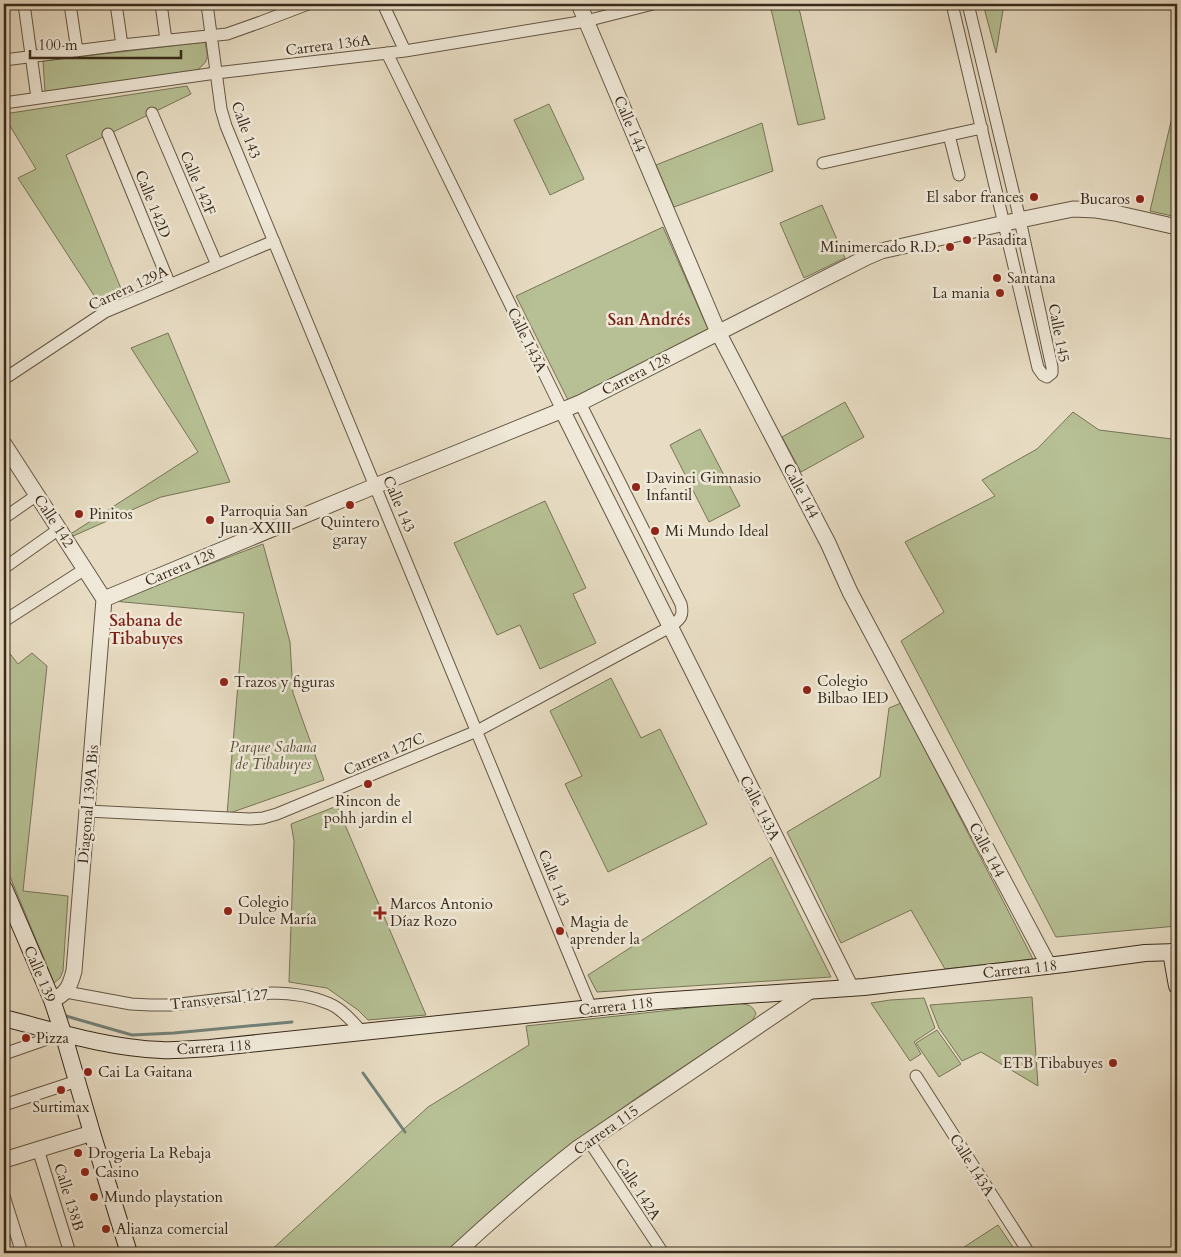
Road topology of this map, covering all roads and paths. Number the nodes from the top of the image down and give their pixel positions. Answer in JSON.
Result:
{"nodes":[{"id":1,"x":24,"y":4,"type":"edge"},
{"id":2,"x":70,"y":4,"type":"edge"},
{"id":3,"x":116,"y":4,"type":"edge"},
{"id":4,"x":161,"y":4,"type":"edge"},
{"id":5,"x":207,"y":4,"type":"edge"},
{"id":6,"x":308,"y":4,"type":"edge"},
{"id":7,"x":383,"y":4,"type":"edge"},
{"id":8,"x":579,"y":4,"type":"edge"},
{"id":9,"x":653,"y":4,"type":"edge"},
{"id":10,"x":952,"y":4,"type":"edge"},
{"id":11,"x":968,"y":4,"type":"edge"},
{"id":12,"x":586,"y":20,"type":"junction"},
{"id":13,"x":211,"y":36,"type":"junction"},
{"id":14,"x":166,"y":40,"type":"junction"},
{"id":15,"x":122,"y":45,"type":"junction"},
{"id":16,"x":77,"y":51,"type":"junction"},
{"id":17,"x":406,"y":51,"type":"junction"},
{"id":18,"x":387,"y":53,"type":"junction"},
{"id":19,"x":31,"y":56,"type":"junction"},
{"id":20,"x":4,"y":60,"type":"edge"},
{"id":21,"x":216,"y":73,"type":"junction"},
{"id":22,"x":37,"y":98,"type":"junction"},
{"id":23,"x":4,"y":103,"type":"edge"},
{"id":24,"x":152,"y":113,"type":"dead end"},
{"id":25,"x":982,"y":128,"type":"junction"},
{"id":26,"x":108,"y":134,"type":"dead end"},
{"id":27,"x":949,"y":135,"type":"junction"},
{"id":28,"x":823,"y":163,"type":"dead end"},
{"id":29,"x":959,"y":175,"type":"dead end"},
{"id":30,"x":1020,"y":220,"type":"junction"},
{"id":31,"x":1005,"y":223,"type":"junction"},
{"id":32,"x":1177,"y":227,"type":"edge"},
{"id":33,"x":274,"y":241,"type":"junction"},
{"id":34,"x":217,"y":265,"type":"junction"},
{"id":35,"x":170,"y":285,"type":"junction"},
{"id":36,"x":718,"y":332,"type":"junction"},
{"id":37,"x":4,"y":379,"type":"edge"},
{"id":38,"x":580,"y":403,"type":"junction"},
{"id":39,"x":562,"y":410,"type":"junction"},
{"id":40,"x":5,"y":449,"type":"edge"},
{"id":41,"x":375,"y":486,"type":"junction"},
{"id":42,"x":37,"y":495,"type":"junction"},
{"id":43,"x":4,"y":518,"type":"edge"},
{"id":44,"x":59,"y":530,"type":"junction"},
{"id":45,"x":4,"y":568,"type":"edge"},
{"id":46,"x":84,"y":569,"type":"junction"},
{"id":47,"x":104,"y":599,"type":"junction"},
{"id":48,"x":4,"y":621,"type":"edge"},
{"id":49,"x":670,"y":627,"type":"junction"},
{"id":50,"x":477,"y":731,"type":"junction"},
{"id":51,"x":87,"y":810,"type":"junction"},
{"id":52,"x":4,"y":888,"type":"edge"},
{"id":53,"x":1174,"y":952,"type":"edge"},
{"id":54,"x":1049,"y":966,"type":"junction"},
{"id":55,"x":1177,"y":986,"type":"edge"},
{"id":56,"x":851,"y":988,"type":"junction"},
{"id":57,"x":810,"y":991,"type":"junction"},
{"id":58,"x":758,"y":994,"type":"junction"},
{"id":59,"x":59,"y":996,"type":"junction"},
{"id":60,"x":592,"y":1008,"type":"junction"},
{"id":61,"x":4,"y":1018,"type":"edge"},
{"id":62,"x":766,"y":1020,"type":"junction"},
{"id":63,"x":362,"y":1032,"type":"junction"},
{"id":64,"x":63,"y":1033,"type":"junction"},
{"id":65,"x":4,"y":1054,"type":"edge"},
{"id":66,"x":916,"y":1076,"type":"dead end"},
{"id":67,"x":77,"y":1081,"type":"junction"},
{"id":68,"x":4,"y":1105,"type":"edge"},
{"id":69,"x":92,"y":1133,"type":"junction"},
{"id":70,"x":589,"y":1141,"type":"junction"},
{"id":71,"x":38,"y":1149,"type":"junction"},
{"id":72,"x":4,"y":1160,"type":"edge"},
{"id":73,"x":4,"y":1196,"type":"edge"},
{"id":74,"x":22,"y":1253,"type":"edge"},
{"id":75,"x":70,"y":1253,"type":"edge"},
{"id":76,"x":129,"y":1253,"type":"edge"},
{"id":77,"x":456,"y":1253,"type":"edge"},
{"id":78,"x":663,"y":1253,"type":"edge"},
{"id":79,"x":1029,"y":1253,"type":"edge"}],
"edges":[{"from":1,"to":19,"type":"street"},
{"from":2,"to":16,"type":"street"},
{"from":3,"to":15,"type":"street"},
{"from":4,"to":14,"type":"street"},
{"from":5,"to":13,"type":"street","name":"Calle 143"},
{"from":6,"to":13,"type":"street"},
{"from":7,"to":17,"type":"street"},
{"from":8,"to":12,"type":"street","name":"Calle 144"},
{"from":9,"to":12,"type":"street","name":"Carrera 136A"},
{"from":10,"to":25,"type":"street","name":"Calle 145"},
{"from":11,"to":30,"type":"street","name":"Calle 145"},
{"from":12,"to":17,"type":"street","name":"Carrera 136A"},
{"from":12,"to":36,"type":"street","name":"Calle 144"},
{"from":13,"to":14,"type":"street"},
{"from":13,"to":21,"type":"street","name":"Calle 143"},
{"from":14,"to":15,"type":"street"},
{"from":15,"to":16,"type":"street"},
{"from":16,"to":19,"type":"street"},
{"from":17,"to":18,"type":"street","name":"Carrera 136A"},
{"from":18,"to":21,"type":"street","name":"Carrera 136A"},
{"from":18,"to":39,"type":"street","name":"Calle 143A"},
{"from":19,"to":20,"type":"street"},
{"from":19,"to":22,"type":"street"},
{"from":21,"to":22,"type":"street","name":"Carrera 136A"},
{"from":21,"to":33,"type":"street","name":"Calle 143"},
{"from":22,"to":23,"type":"street","name":"Carrera 136A"},
{"from":24,"to":34,"type":"street","name":"Calle 142F"},
{"from":25,"to":27,"type":"street"},
{"from":25,"to":31,"type":"street","name":"Calle 145"},
{"from":26,"to":35,"type":"street","name":"Calle 142D"},
{"from":27,"to":28,"type":"street"},
{"from":27,"to":29,"type":"street"},
{"from":30,"to":31,"type":"street","name":"Carrera 128"},
{"from":30,"to":31,"type":"street","name":"Calle 145"},
{"from":30,"to":32,"type":"street","name":"Carrera 128"},
{"from":31,"to":36,"type":"street","name":"Carrera 128"},
{"from":33,"to":34,"type":"street","name":"Carrera 129A"},
{"from":33,"to":41,"type":"street","name":"Calle 143"},
{"from":34,"to":35,"type":"street","name":"Carrera 129A"},
{"from":35,"to":37,"type":"street","name":"Carrera 129A"},
{"from":36,"to":38,"type":"street","name":"Carrera 128"},
{"from":36,"to":54,"type":"street","name":"Calle 144"},
{"from":38,"to":39,"type":"street","name":"Carrera 128"},
{"from":38,"to":49,"type":"street"},
{"from":39,"to":41,"type":"street","name":"Carrera 128"},
{"from":39,"to":49,"type":"street","name":"Calle 143A"},
{"from":40,"to":42,"type":"street","name":"Calle 142"},
{"from":41,"to":47,"type":"street","name":"Carrera 128"},
{"from":41,"to":50,"type":"street","name":"Calle 143"},
{"from":42,"to":43,"type":"street"},
{"from":42,"to":44,"type":"street","name":"Calle 142"},
{"from":44,"to":45,"type":"street"},
{"from":44,"to":46,"type":"street","name":"Calle 142"},
{"from":46,"to":47,"type":"street","name":"Calle 142"},
{"from":46,"to":48,"type":"street"},
{"from":47,"to":51,"type":"street","name":"Diagonal 139A Bis"},
{"from":49,"to":50,"type":"street","name":"Carrera 127C"},
{"from":49,"to":56,"type":"street","name":"Calle 143A"},
{"from":50,"to":51,"type":"street","name":"Carrera 127C"},
{"from":50,"to":60,"type":"street","name":"Calle 143"},
{"from":51,"to":59,"type":"street","name":"Diagonal 139A Bis"},
{"from":52,"to":59,"type":"main road","name":"Calle 139"},
{"from":53,"to":54,"type":"main road","name":"Carrera 118"},
{"from":53,"to":55,"type":"main road"},
{"from":54,"to":56,"type":"main road","name":"Carrera 118"},
{"from":56,"to":57,"type":"main road","name":"Carrera 118"},
{"from":57,"to":58,"type":"main road","name":"Carrera 118"},
{"from":57,"to":62,"type":"street","name":"Carrera 115"},
{"from":58,"to":60,"type":"main road","name":"Carrera 118"},
{"from":58,"to":62,"type":"street"},
{"from":59,"to":63,"type":"street","name":"Transversal 127"},
{"from":59,"to":64,"type":"main road","name":"Calle 139"},
{"from":60,"to":63,"type":"main road","name":"Carrera 118"},
{"from":61,"to":64,"type":"main road"},
{"from":62,"to":70,"type":"street","name":"Carrera 115"},
{"from":63,"to":64,"type":"main road","name":"Carrera 118"},
{"from":64,"to":65,"type":"street"},
{"from":64,"to":67,"type":"main road","name":"Calle 139"},
{"from":66,"to":79,"type":"street","name":"Calle 143A"},
{"from":67,"to":68,"type":"street"},
{"from":67,"to":69,"type":"main road","name":"Calle 139"},
{"from":69,"to":71,"type":"street"},
{"from":69,"to":76,"type":"main road","name":"Calle 139"},
{"from":70,"to":77,"type":"street","name":"Carrera 115"},
{"from":70,"to":78,"type":"street","name":"Calle 142A"},
{"from":71,"to":72,"type":"street"},
{"from":71,"to":75,"type":"street","name":"Calle 138B"},
{"from":73,"to":74,"type":"street"}]}
